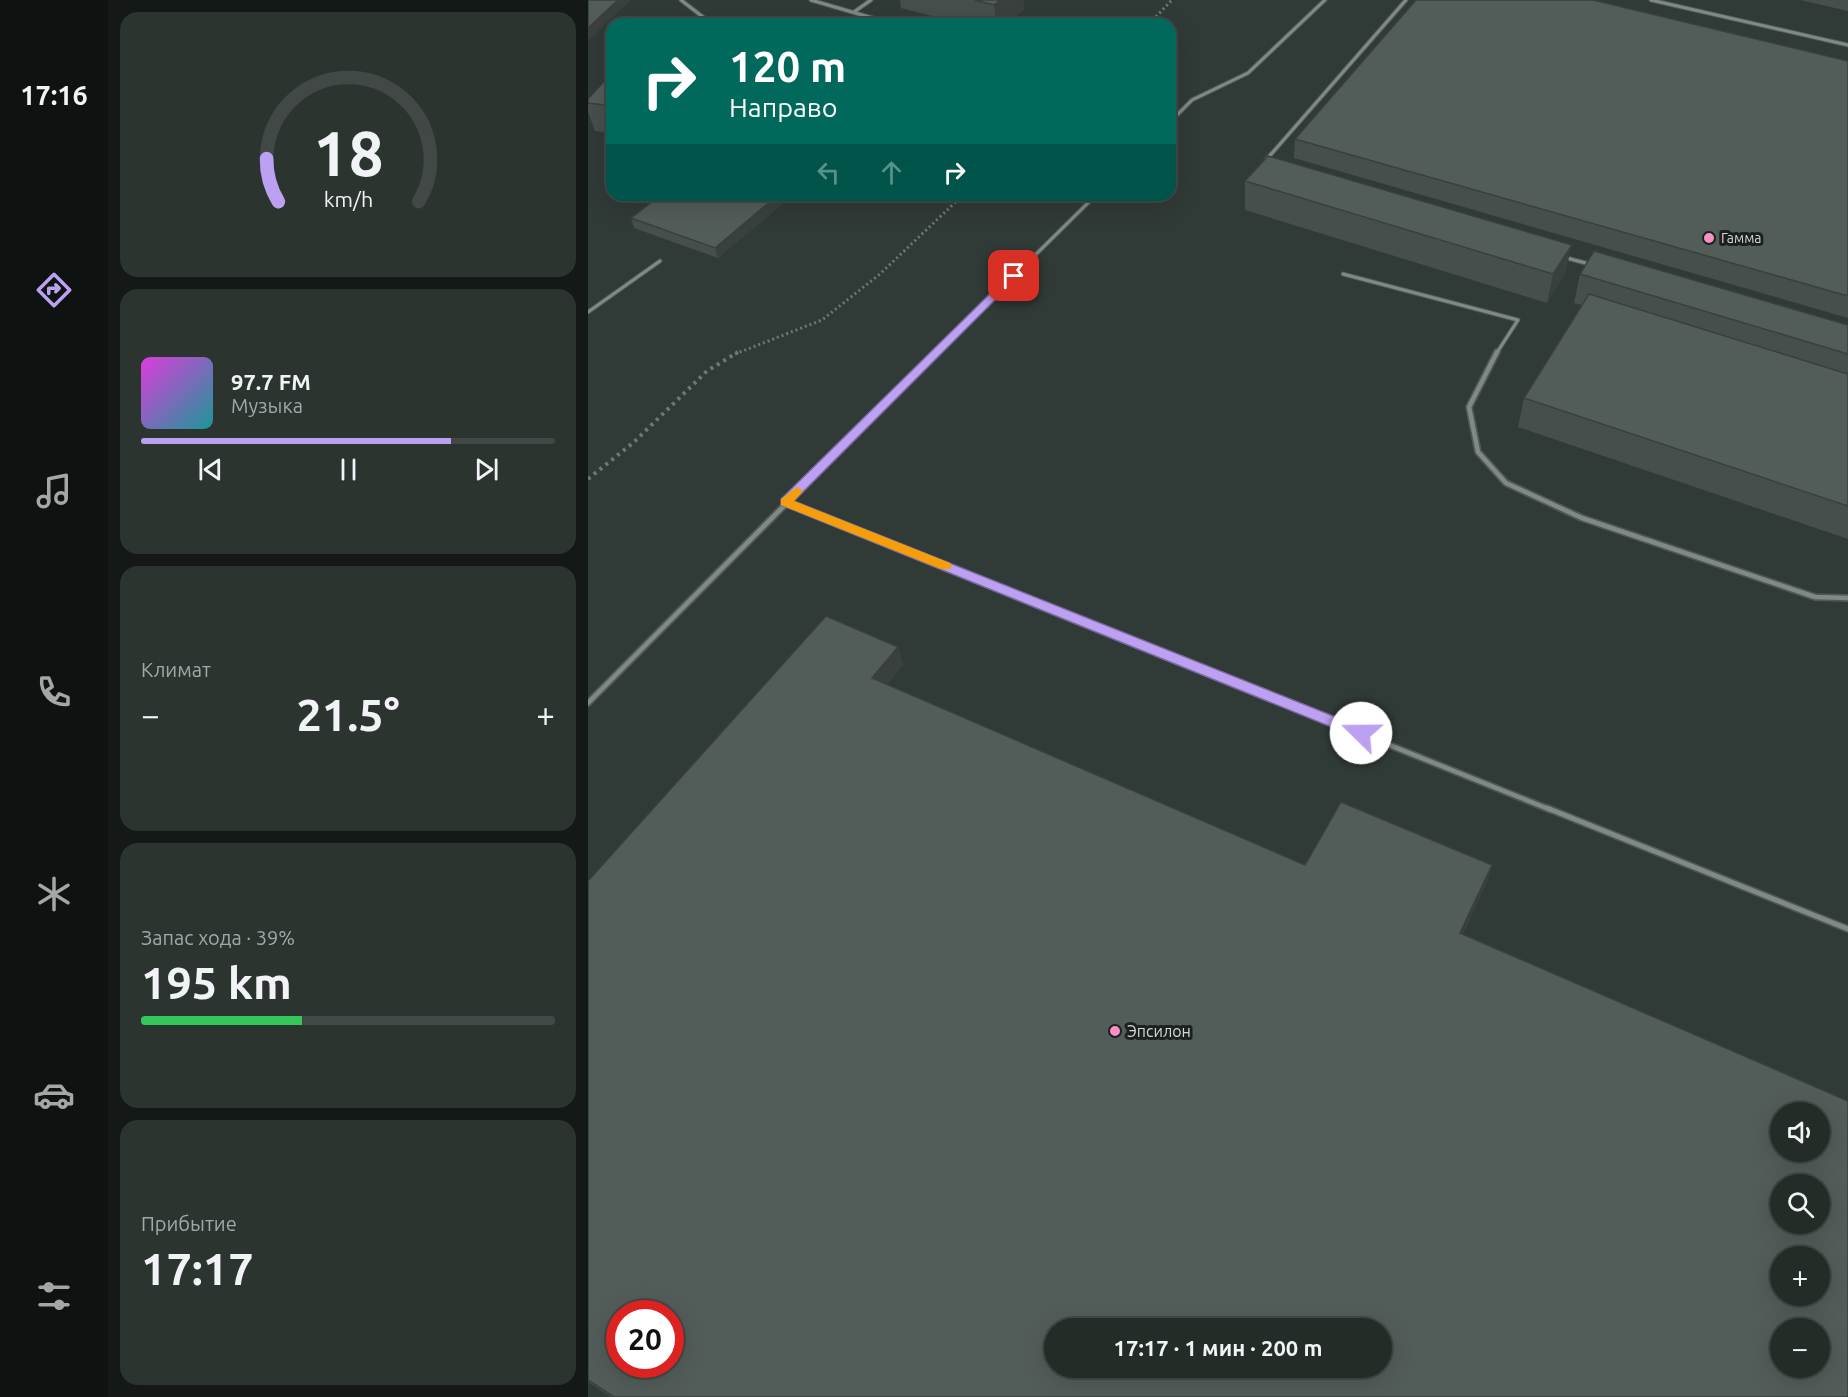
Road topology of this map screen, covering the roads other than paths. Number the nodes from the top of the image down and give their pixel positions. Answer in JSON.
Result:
{"nodes":[{"id":1,"x":681,"y":0,"type":"edge"},
{"id":2,"x":811,"y":0,"type":"edge"},
{"id":3,"x":871,"y":0,"type":"edge"},
{"id":4,"x":1325,"y":0,"type":"edge"},
{"id":5,"x":1406,"y":0,"type":"edge"},
{"id":6,"x":1651,"y":0,"type":"edge"},
{"id":7,"x":854,"y":12,"type":"junction"},
{"id":8,"x":704,"y":18,"type":"edge"},
{"id":9,"x":874,"y":18,"type":"edge"},
{"id":10,"x":1848,"y":45,"type":"edge"},
{"id":11,"x":1176,"y":116,"type":"edge"},
{"id":12,"x":1261,"y":166,"type":"edge"},
{"id":13,"x":1090,"y":201,"type":"edge"},
{"id":14,"x":1554,"y":254,"type":"edge"},
{"id":15,"x":660,"y":261,"type":"dead end"},
{"id":16,"x":1600,"y":268,"type":"edge"},
{"id":17,"x":1343,"y":274,"type":"dead end"},
{"id":18,"x":588,"y":312,"type":"edge"},
{"id":19,"x":785,"y":502,"type":"junction"},
{"id":20,"x":1848,"y":598,"type":"edge"},
{"id":21,"x":588,"y":703,"type":"edge"},
{"id":22,"x":1848,"y":929,"type":"edge"}],
"edges":[{"from":1,"to":8,"type":"lane"},
{"from":2,"to":7,"type":"lane"},
{"from":3,"to":7,"type":"lane"},
{"from":4,"to":11,"type":"lane"},
{"from":5,"to":12,"type":"lane"},
{"from":6,"to":10,"type":"lane"},
{"from":7,"to":9,"type":"lane"},
{"from":13,"to":19,"type":"lane"},
{"from":14,"to":16,"type":"lane"},
{"from":15,"to":18,"type":"lane"},
{"from":17,"to":20,"type":"lane"},
{"from":19,"to":21,"type":"lane"},
{"from":19,"to":22,"type":"lane"}]}
